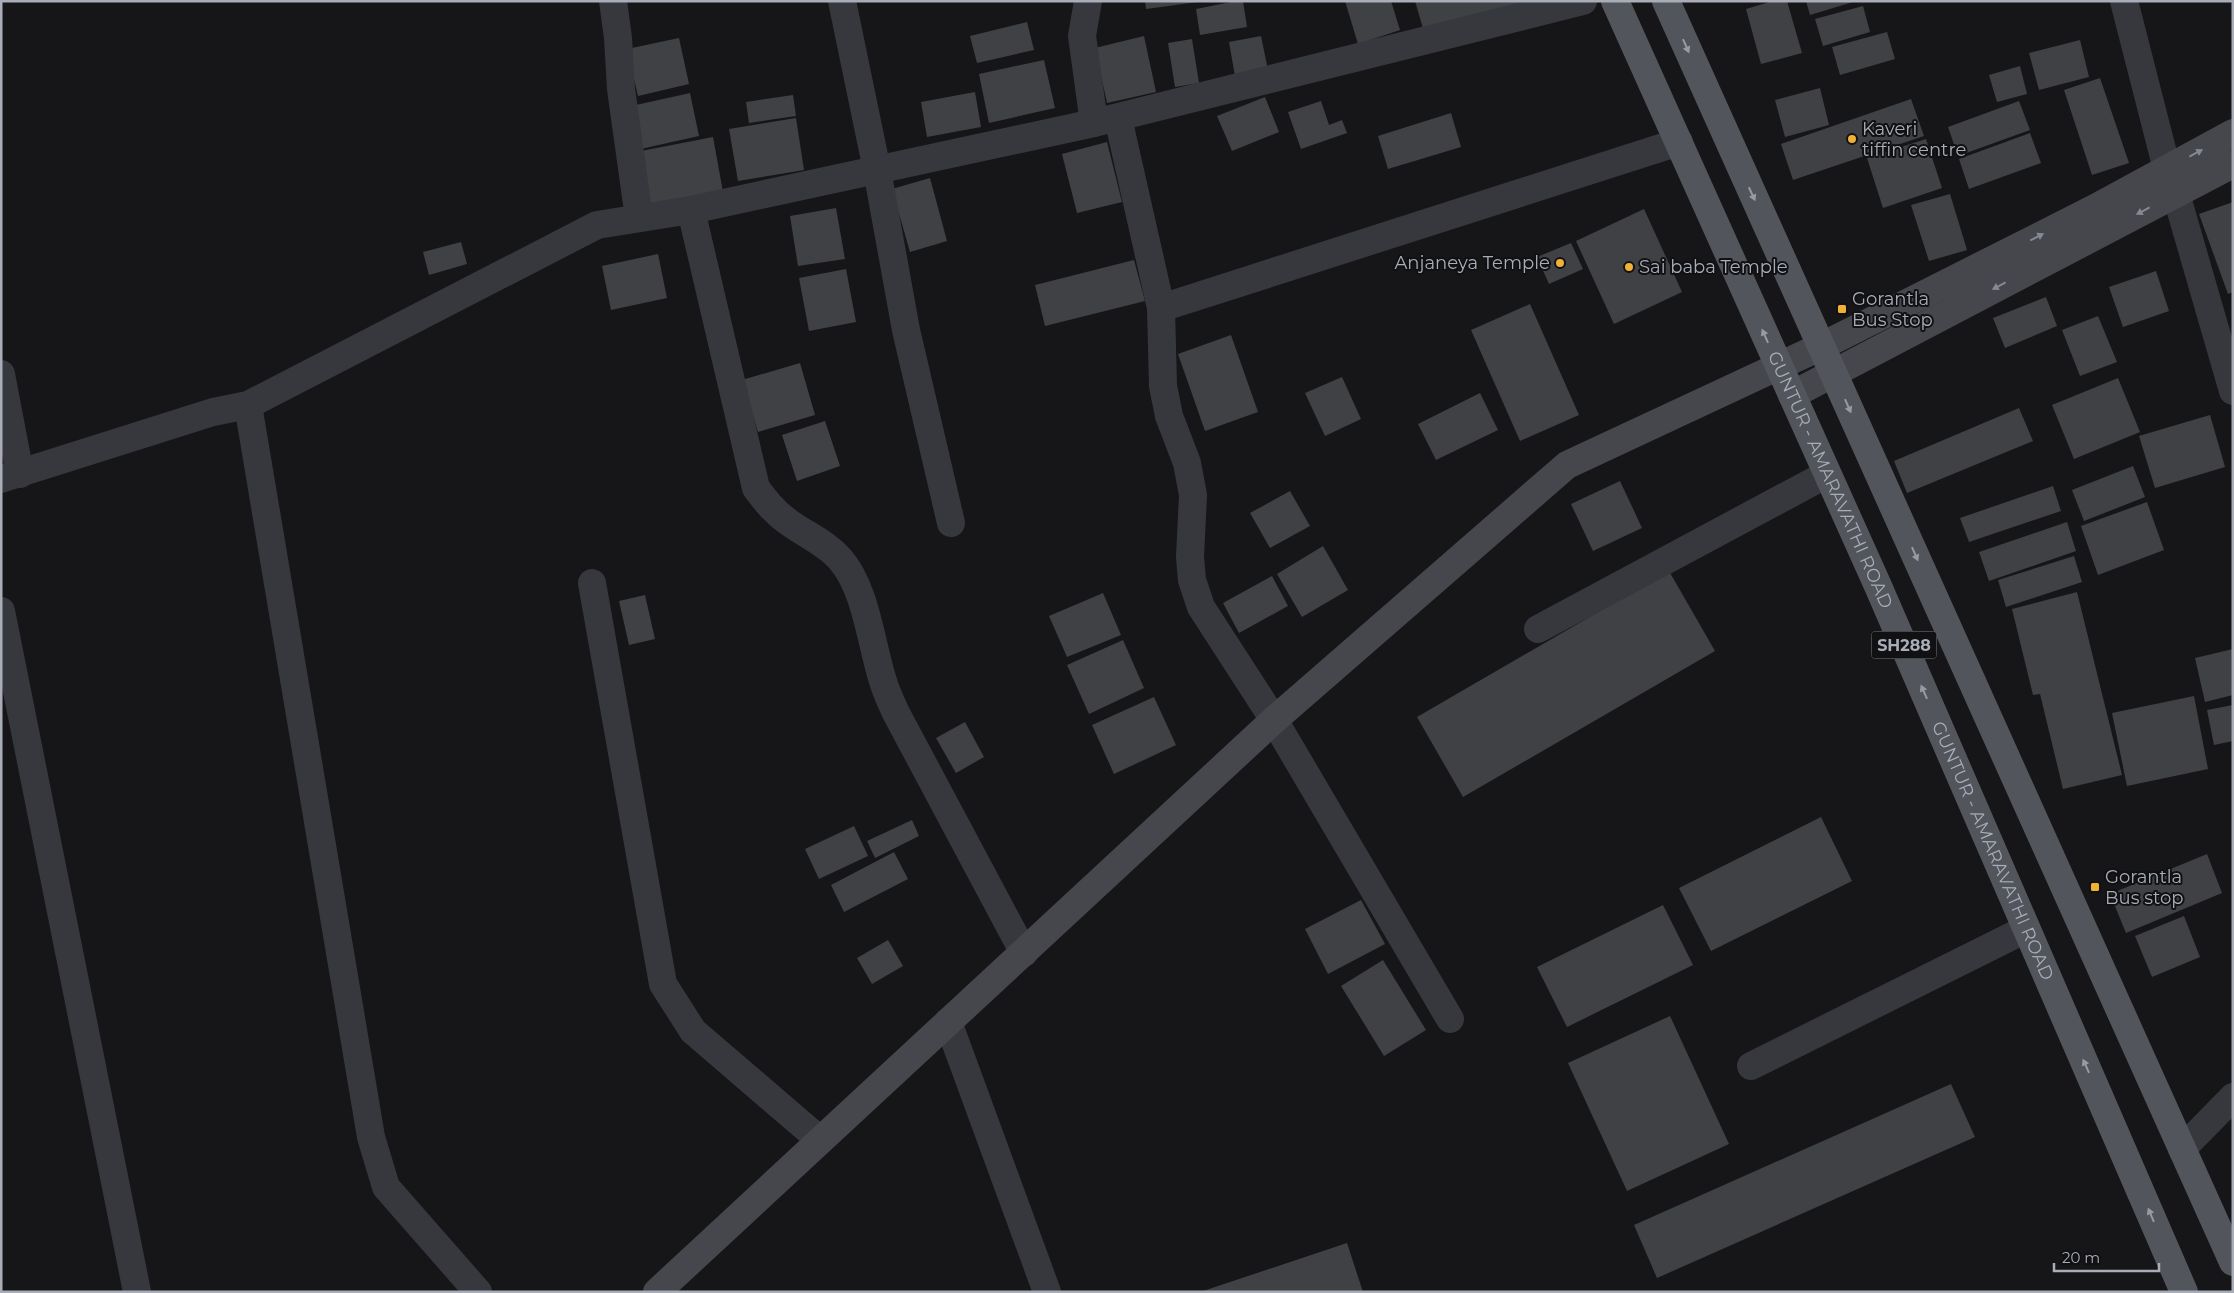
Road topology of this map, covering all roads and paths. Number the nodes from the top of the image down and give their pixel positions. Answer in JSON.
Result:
{"nodes":[{"id":1,"x":613,"y":1,"type":"edge"},
{"id":2,"x":842,"y":1,"type":"edge"},
{"id":3,"x":1088,"y":1,"type":"edge"},
{"id":4,"x":1583,"y":1,"type":"edge"},
{"id":5,"x":1615,"y":1,"type":"edge"},
{"id":6,"x":1666,"y":1,"type":"edge"},
{"id":7,"x":2124,"y":1,"type":"edge"},
{"id":8,"x":1106,"y":121,"type":"junction"},
{"id":9,"x":2233,"y":133,"type":"edge"},
{"id":10,"x":1679,"y":142,"type":"junction"},
{"id":11,"x":2233,"y":164,"type":"edge"},
{"id":12,"x":877,"y":170,"type":"junction"},
{"id":13,"x":2171,"y":181,"type":"junction"},
{"id":14,"x":691,"y":210,"type":"junction"},
{"id":15,"x":639,"y":218,"type":"junction"},
{"id":16,"x":1161,"y":308,"type":"junction"},
{"id":17,"x":1822,"y":346,"type":"junction"},
{"id":18,"x":1778,"y":365,"type":"junction"},
{"id":19,"x":1833,"y":373,"type":"junction"},
{"id":20,"x":1,"y":374,"type":"edge"},
{"id":21,"x":2233,"y":391,"type":"edge"},
{"id":22,"x":1792,"y":395,"type":"junction"},
{"id":23,"x":248,"y":405,"type":"junction"},
{"id":24,"x":1827,"y":474,"type":"junction"},
{"id":25,"x":11,"y":477,"type":"edge"},
{"id":26,"x":951,"y":524,"type":"dead end"},
{"id":27,"x":592,"y":583,"type":"dead end"},
{"id":28,"x":1,"y":611,"type":"edge"},
{"id":29,"x":1538,"y":629,"type":"dead end"},
{"id":30,"x":1274,"y":720,"type":"junction"},
{"id":31,"x":2026,"y":929,"type":"junction"},
{"id":32,"x":1024,"y":953,"type":"junction"},
{"id":33,"x":1450,"y":1019,"type":"dead end"},
{"id":34,"x":948,"y":1022,"type":"junction"},
{"id":35,"x":1751,"y":1066,"type":"dead end"},
{"id":36,"x":2233,"y":1097,"type":"edge"},
{"id":37,"x":820,"y":1140,"type":"junction"},
{"id":38,"x":2182,"y":1149,"type":"junction"},
{"id":39,"x":2233,"y":1262,"type":"edge"},
{"id":40,"x":137,"y":1292,"type":"edge"},
{"id":41,"x":478,"y":1292,"type":"edge"},
{"id":42,"x":658,"y":1292,"type":"edge"},
{"id":43,"x":1047,"y":1292,"type":"edge"},
{"id":44,"x":2184,"y":1292,"type":"edge"}],
"edges":[{"from":1,"to":15,"type":"street"},
{"from":2,"to":12,"type":"street"},
{"from":3,"to":8,"type":"street"},
{"from":4,"to":8,"type":"street"},
{"from":5,"to":10,"type":"main road","name":"GUNTUR - AMARAVATHI ROAD","number":"SH288"},
{"from":6,"to":17,"type":"main road","number":"SH288","one_way":true},
{"from":7,"to":13,"type":"street"},
{"from":8,"to":12,"type":"street"},
{"from":8,"to":16,"type":"street"},
{"from":13,"to":9,"type":"main road","one_way":true},
{"from":10,"to":16,"type":"street"},
{"from":18,"to":10,"type":"main road","name":"GUNTUR - AMARAVATHI ROAD","number":"SH288","one_way":true},
{"from":11,"to":13,"type":"main road"},
{"from":12,"to":14,"type":"street"},
{"from":12,"to":26,"type":"street"},
{"from":17,"to":13,"type":"main road","one_way":true},
{"from":13,"to":19,"type":"main road","one_way":true},
{"from":13,"to":21,"type":"street"},
{"from":14,"to":15,"type":"street"},
{"from":14,"to":32,"type":"street"},
{"from":15,"to":23,"type":"street"},
{"from":16,"to":30,"type":"street"},
{"from":17,"to":18,"type":"main road"},
{"from":17,"to":19,"type":"main road","number":"SH288"},
{"from":18,"to":22,"type":"main road","name":"GUNTUR - AMARAVATHI ROAD","number":"SH288"},
{"from":18,"to":30,"type":"main road"},
{"from":19,"to":22,"type":"main road"},
{"from":19,"to":38,"type":"main road","number":"SH288","one_way":true},
{"from":20,"to":25,"type":"street"},
{"from":22,"to":24,"type":"main road","name":"GUNTUR - AMARAVATHI ROAD","number":"SH288"},
{"from":23,"to":25,"type":"street"},
{"from":23,"to":41,"type":"street"},
{"from":24,"to":29,"type":"street"},
{"from":31,"to":24,"type":"main road","name":"GUNTUR - AMARAVATHI ROAD","number":"SH288","one_way":true},
{"from":27,"to":37,"type":"street"},
{"from":28,"to":40,"type":"street"},
{"from":30,"to":32,"type":"main road"},
{"from":30,"to":33,"type":"street"},
{"from":31,"to":35,"type":"street"},
{"from":44,"to":31,"type":"main road","name":"GUNTUR - AMARAVATHI ROAD","number":"SH288","one_way":true},
{"from":32,"to":34,"type":"main road"},
{"from":34,"to":37,"type":"main road"},
{"from":34,"to":43,"type":"street"},
{"from":36,"to":38,"type":"street"},
{"from":37,"to":42,"type":"main road"},
{"from":38,"to":39,"type":"main road","number":"SH288"}]}
